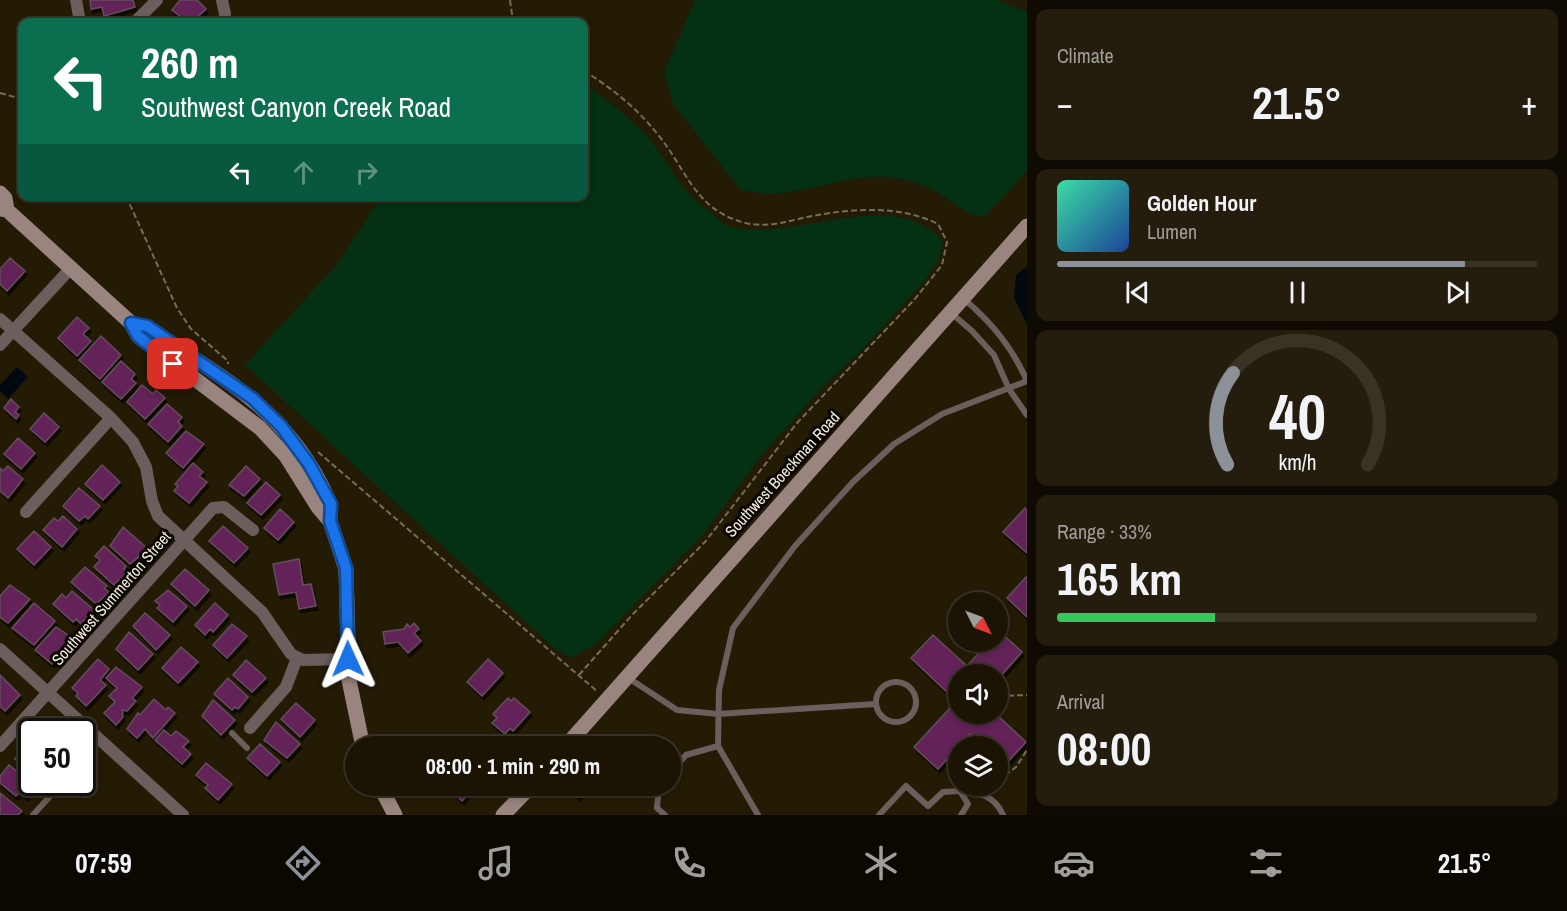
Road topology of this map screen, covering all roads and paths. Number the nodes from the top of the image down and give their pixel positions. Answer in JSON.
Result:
{"nodes":[{"id":1,"x":76,"y":0,"type":"edge"},
{"id":2,"x":157,"y":0,"type":"edge"},
{"id":3,"x":222,"y":0,"type":"edge"},
{"id":4,"x":510,"y":0,"type":"edge"},
{"id":5,"x":79,"y":18,"type":"edge"},
{"id":6,"x":139,"y":18,"type":"edge"},
{"id":7,"x":224,"y":18,"type":"edge"},
{"id":8,"x":512,"y":18,"type":"edge"},
{"id":9,"x":588,"y":74,"type":"edge"},
{"id":10,"x":0,"y":93,"type":"edge"},
{"id":11,"x":18,"y":98,"type":"edge"},
{"id":12,"x":0,"y":193,"type":"edge"},
{"id":13,"x":128,"y":201,"type":"edge"},
{"id":14,"x":4,"y":210,"type":"edge"},
{"id":15,"x":1027,"y":226,"type":"edge"},
{"id":16,"x":71,"y":268,"type":"junction"},
{"id":17,"x":963,"y":298,"type":"junction"},
{"id":18,"x":950,"y":313,"type":"junction"},
{"id":19,"x":0,"y":319,"type":"edge"},
{"id":20,"x":131,"y":323,"type":"junction"},
{"id":21,"x":13,"y":331,"type":"junction"},
{"id":22,"x":0,"y":345,"type":"edge"},
{"id":23,"x":228,"y":379,"type":"junction"},
{"id":24,"x":1027,"y":381,"type":"edge"},
{"id":25,"x":1009,"y":389,"type":"junction"},
{"id":26,"x":1027,"y":415,"type":"edge"},
{"id":27,"x":111,"y":418,"type":"junction"},
{"id":28,"x":301,"y":452,"type":"junction"},
{"id":29,"x":26,"y":512,"type":"dead end"},
{"id":30,"x":330,"y":521,"type":"junction"},
{"id":31,"x":253,"y":530,"type":"dead end"},
{"id":32,"x":183,"y":541,"type":"junction"},
{"id":33,"x":0,"y":649,"type":"edge"},
{"id":34,"x":297,"y":658,"type":"junction"},
{"id":35,"x":348,"y":659,"type":"junction"},
{"id":36,"x":579,"y":675,"type":"junction"},
{"id":37,"x":627,"y":677,"type":"junction"},
{"id":38,"x":48,"y":693,"type":"junction"},
{"id":39,"x":1027,"y":695,"type":"edge"},
{"id":40,"x":1008,"y":696,"type":"edge"},
{"id":41,"x":607,"y":700,"type":"junction"},
{"id":42,"x":876,"y":704,"type":"junction"},
{"id":43,"x":718,"y":714,"type":"junction"},
{"id":44,"x":250,"y":728,"type":"joint"},
{"id":45,"x":232,"y":733,"type":"dead end"},
{"id":46,"x":360,"y":736,"type":"edge"},
{"id":47,"x":575,"y":736,"type":"edge"},
{"id":48,"x":239,"y":740,"type":"junction"},
{"id":49,"x":0,"y":746,"type":"edge"},
{"id":50,"x":718,"y":746,"type":"junction"},
{"id":51,"x":248,"y":748,"type":"dead end"},
{"id":52,"x":1027,"y":750,"type":"edge"},
{"id":53,"x":1015,"y":754,"type":"dead end"},
{"id":54,"x":1021,"y":758,"type":"junction"},
{"id":55,"x":681,"y":761,"type":"edge"},
{"id":56,"x":1008,"y":773,"type":"edge"},
{"id":57,"x":948,"y":792,"type":"edge"},
{"id":58,"x":50,"y":796,"type":"edge"},
{"id":59,"x":387,"y":796,"type":"edge"},
{"id":60,"x":524,"y":796,"type":"edge"},
{"id":61,"x":658,"y":796,"type":"edge"},
{"id":62,"x":963,"y":796,"type":"edge"},
{"id":63,"x":986,"y":796,"type":"edge"},
{"id":64,"x":514,"y":809,"type":"edge"},
{"id":65,"x":398,"y":813,"type":"edge"},
{"id":66,"x":33,"y":815,"type":"edge"},
{"id":67,"x":183,"y":815,"type":"edge"},
{"id":68,"x":503,"y":815,"type":"edge"},
{"id":69,"x":664,"y":815,"type":"edge"},
{"id":70,"x":758,"y":815,"type":"edge"},
{"id":71,"x":879,"y":815,"type":"edge"},
{"id":72,"x":961,"y":815,"type":"edge"},
{"id":73,"x":1003,"y":815,"type":"edge"}],
"edges":[{"from":1,"to":5,"type":"street"},
{"from":2,"to":6,"type":"street"},
{"from":3,"to":7,"type":"street"},
{"from":4,"to":8,"type":"path"},
{"from":9,"to":36,"type":"path"},
{"from":10,"to":11,"type":"path"},
{"from":12,"to":14,"type":"main road"},
{"from":13,"to":23,"type":"path"},
{"from":14,"to":16,"type":"main road"},
{"from":15,"to":17,"type":"main road","name":"Southwest Boeckman Road"},
{"from":16,"to":20,"type":"main road"},
{"from":16,"to":21,"type":"street"},
{"from":17,"to":18,"type":"main road","name":"Southwest Boeckman Road"},
{"from":17,"to":24,"type":"lane"},
{"from":18,"to":25,"type":"lane"},
{"from":18,"to":37,"type":"main road","name":"Southwest Boeckman Road"},
{"from":19,"to":21,"type":"street"},
{"from":20,"to":23,"type":"main road"},
{"from":20,"to":30,"type":"main road"},
{"from":21,"to":22,"type":"street"},
{"from":21,"to":27,"type":"street"},
{"from":23,"to":28,"type":"main road"},
{"from":24,"to":25,"type":"lane"},
{"from":25,"to":26,"type":"lane"},
{"from":25,"to":43,"type":"lane"},
{"from":27,"to":29,"type":"street"},
{"from":27,"to":32,"type":"street"},
{"from":28,"to":30,"type":"main road"},
{"from":28,"to":36,"type":"path"},
{"from":30,"to":35,"type":"main road"},
{"from":31,"to":32,"type":"street","name":"Southwest Summerton Street"},
{"from":32,"to":34,"type":"street"},
{"from":32,"to":38,"type":"street","name":"Southwest Summerton Street"},
{"from":33,"to":38,"type":"street"},
{"from":34,"to":35,"type":"street"},
{"from":34,"to":44,"type":"street"},
{"from":35,"to":46,"type":"main road"},
{"from":36,"to":41,"type":"path"},
{"from":37,"to":41,"type":"main road","name":"Southwest Boeckman Road"},
{"from":37,"to":43,"type":"lane"},
{"from":38,"to":49,"type":"street","name":"Southwest Summerton Street"},
{"from":38,"to":67,"type":"street"},
{"from":39,"to":40,"type":"path"},
{"from":41,"to":47,"type":"main road","name":"Southwest Boeckman Road"},
{"from":42,"to":42,"type":"lane"},
{"from":42,"to":43,"type":"lane"},
{"from":43,"to":50,"type":"lane"},
{"from":44,"to":48,"type":"lane"},
{"from":45,"to":48,"type":"lane"},
{"from":48,"to":51,"type":"lane"},
{"from":50,"to":55,"type":"lane"},
{"from":50,"to":70,"type":"lane"},
{"from":52,"to":54,"type":"path"},
{"from":53,"to":54,"type":"path"},
{"from":54,"to":56,"type":"path"},
{"from":57,"to":71,"type":"lane"},
{"from":58,"to":66,"type":"lane"},
{"from":59,"to":65,"type":"main road"},
{"from":60,"to":64,"type":"main road"},
{"from":61,"to":69,"type":"lane"},
{"from":62,"to":72,"type":"lane"},
{"from":63,"to":73,"type":"lane"},
{"from":64,"to":68,"type":"main road"}]}
